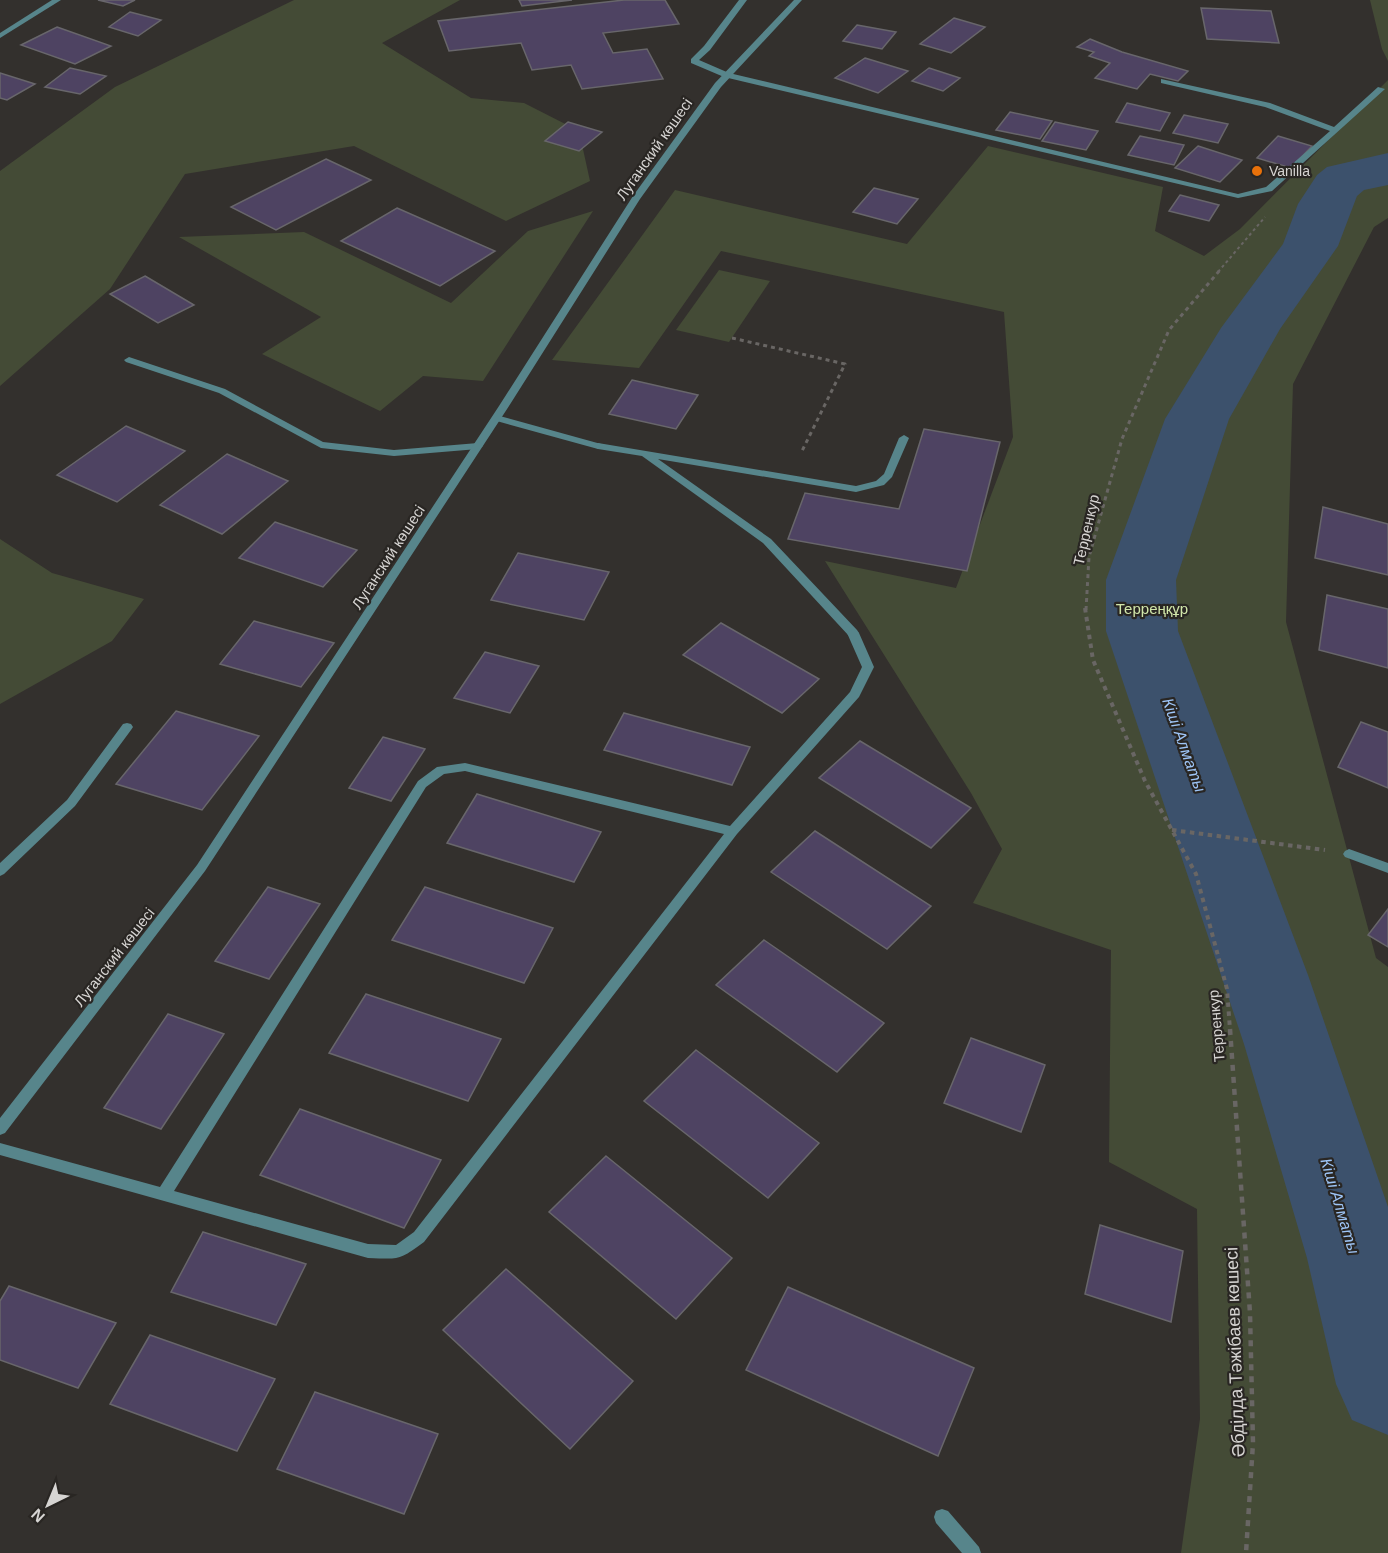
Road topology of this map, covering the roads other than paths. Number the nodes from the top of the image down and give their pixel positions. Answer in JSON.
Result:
{"nodes":[{"id":1,"x":57,"y":0,"type":"edge"},
{"id":2,"x":743,"y":0,"type":"edge"},
{"id":3,"x":798,"y":0,"type":"edge"},
{"id":4,"x":0,"y":36,"type":"edge"},
{"id":5,"x":727,"y":75,"type":"junction"},
{"id":6,"x":1164,"y":81,"type":"dead end"},
{"id":7,"x":1381,"y":89,"type":"dead end"},
{"id":8,"x":1335,"y":130,"type":"junction"},
{"id":9,"x":129,"y":360,"type":"dead end"},
{"id":10,"x":496,"y":418,"type":"junction"},
{"id":11,"x":904,"y":438,"type":"dead end"},
{"id":12,"x":478,"y":446,"type":"junction"},
{"id":13,"x":644,"y":454,"type":"junction"},
{"id":14,"x":126,"y":727,"type":"dead end"},
{"id":15,"x":733,"y":831,"type":"junction"},
{"id":16,"x":1349,"y":854,"type":"road end"},
{"id":17,"x":1388,"y":868,"type":"edge"},
{"id":18,"x":0,"y":871,"type":"edge"},
{"id":19,"x":0,"y":1129,"type":"edge"},
{"id":20,"x":0,"y":1149,"type":"edge"},
{"id":21,"x":163,"y":1195,"type":"junction"},
{"id":22,"x":942,"y":1517,"type":"dead end"},
{"id":23,"x":973,"y":1553,"type":"edge"}],
"edges":[{"from":1,"to":4,"type":"street"},
{"from":2,"to":5,"type":"street"},
{"from":3,"to":5,"type":"street","name":"Луганский көшесі"},
{"from":5,"to":8,"type":"street"},
{"from":5,"to":10,"type":"street","name":"Луганский көшесі"},
{"from":6,"to":8,"type":"street"},
{"from":7,"to":8,"type":"street"},
{"from":9,"to":12,"type":"street"},
{"from":10,"to":12,"type":"street","name":"Луганский көшесі"},
{"from":10,"to":13,"type":"street"},
{"from":11,"to":13,"type":"street"},
{"from":12,"to":19,"type":"street","name":"Луганский көшесі"},
{"from":13,"to":15,"type":"street"},
{"from":14,"to":18,"type":"street"},
{"from":15,"to":21,"type":"street"},
{"from":15,"to":21,"type":"street"},
{"from":16,"to":17,"type":"street"},
{"from":20,"to":21,"type":"street"},
{"from":22,"to":23,"type":"street"}]}
